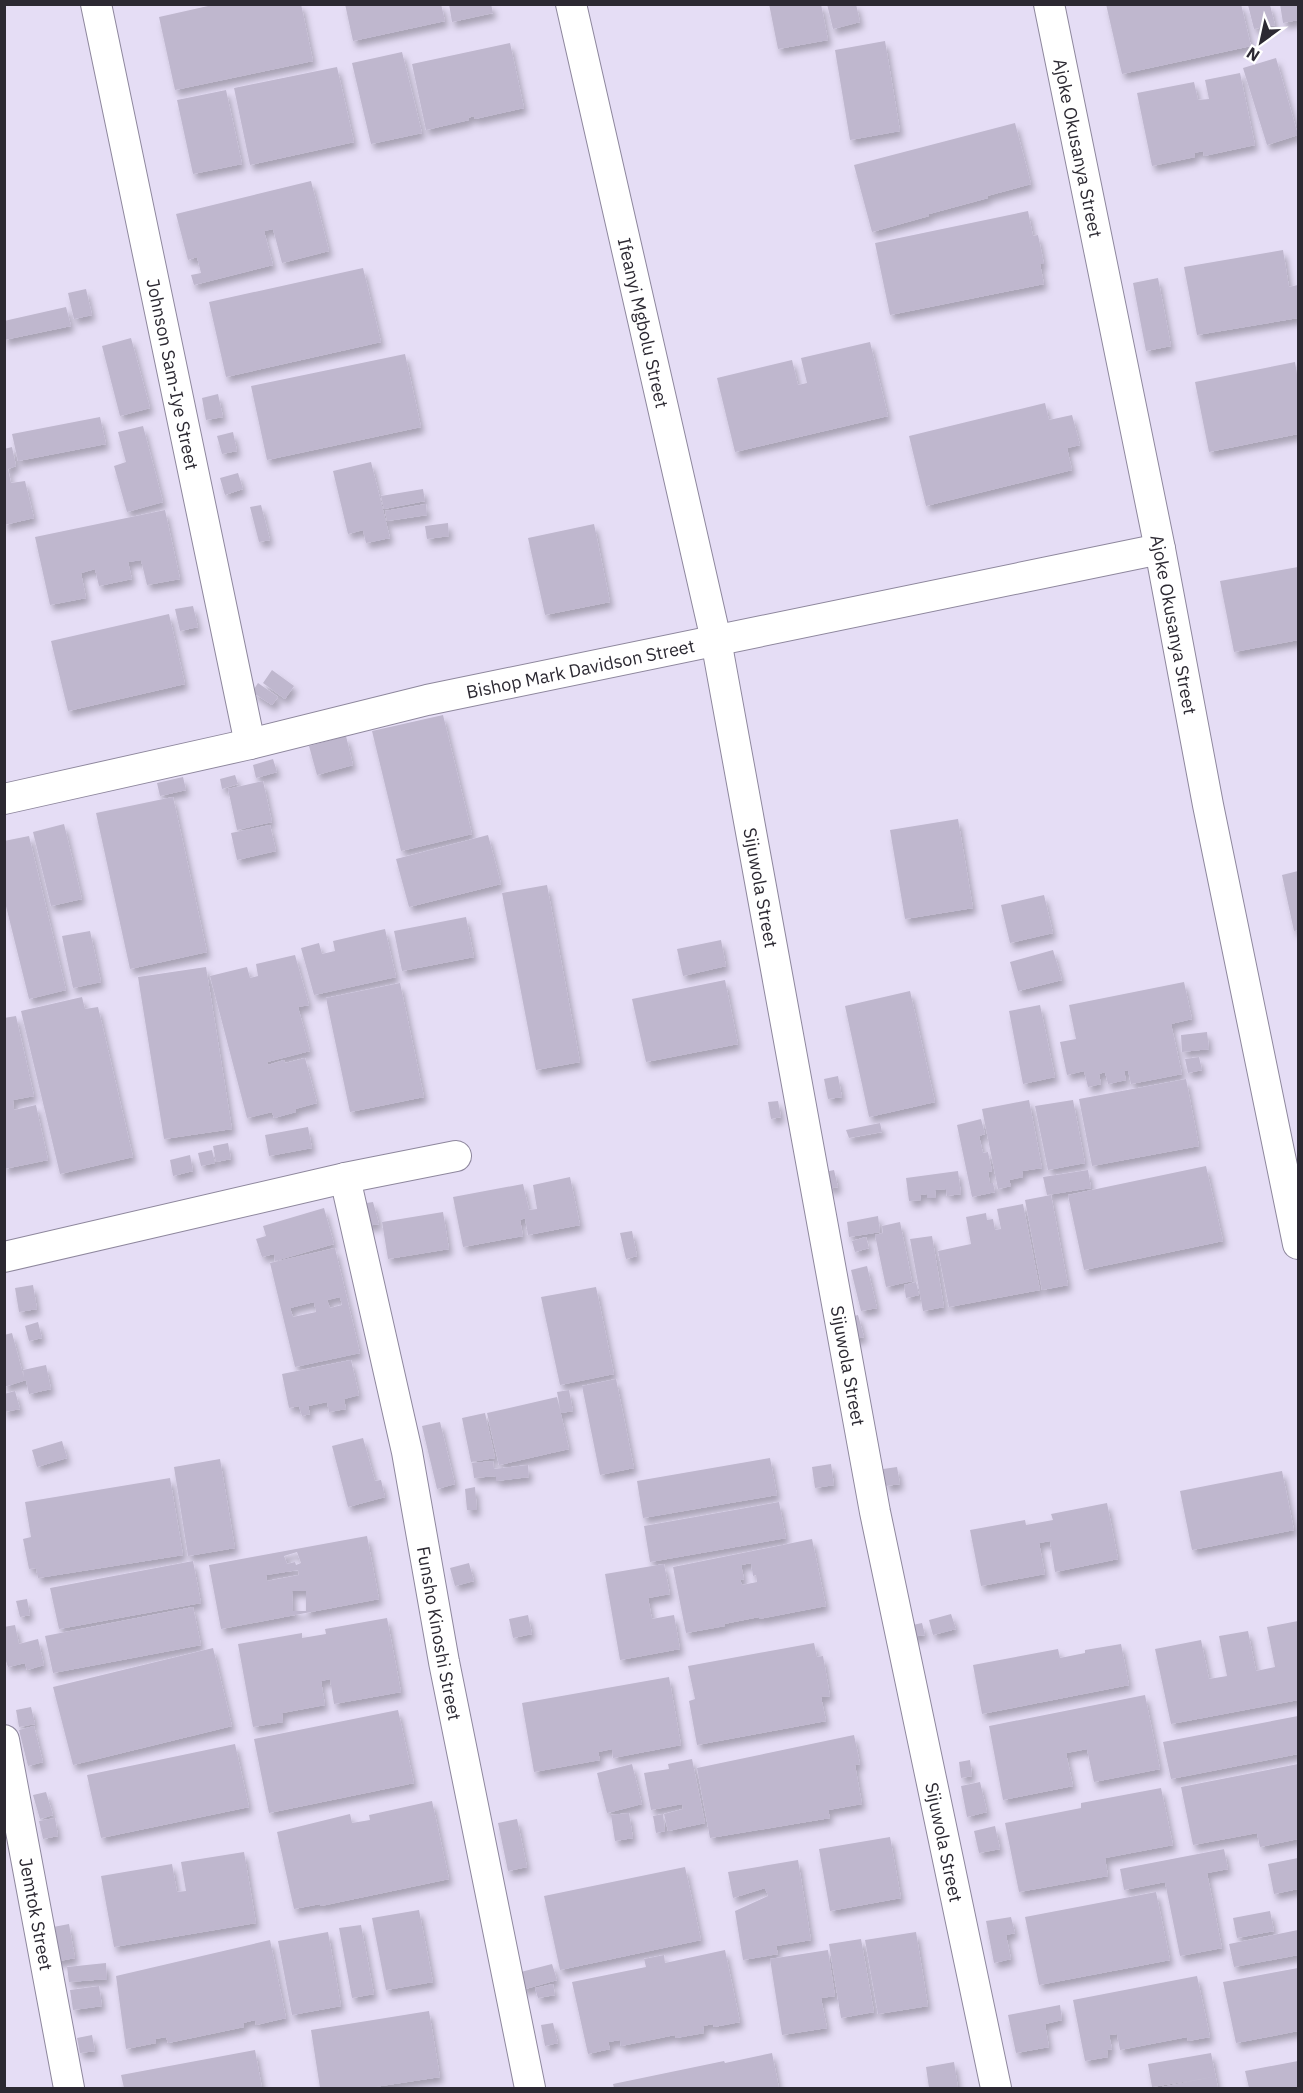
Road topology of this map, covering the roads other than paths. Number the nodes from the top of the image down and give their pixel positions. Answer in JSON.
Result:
{"nodes":[{"id":1,"x":96,"y":4,"type":"edge"},
{"id":2,"x":571,"y":4,"type":"edge"},
{"id":3,"x":1050,"y":4,"type":"edge"},
{"id":4,"x":1160,"y":549,"type":"junction"},
{"id":5,"x":716,"y":640,"type":"junction"},
{"id":6,"x":250,"y":744,"type":"junction"},
{"id":7,"x":4,"y":799,"type":"edge"},
{"id":8,"x":456,"y":1156,"type":"dead end"},
{"id":9,"x":345,"y":1178,"type":"junction"},
{"id":10,"x":1299,"y":1244,"type":"edge"},
{"id":11,"x":4,"y":1257,"type":"edge"},
{"id":12,"x":4,"y":1740,"type":"edge"},
{"id":13,"x":69,"y":2088,"type":"edge"},
{"id":14,"x":530,"y":2088,"type":"edge"},
{"id":15,"x":996,"y":2088,"type":"edge"}],
"edges":[{"from":1,"to":6,"type":"street","name":"Johnson Sam-Iye Street"},
{"from":2,"to":5,"type":"street","name":"Ifeanyi Mgbolu Street"},
{"from":3,"to":4,"type":"street","name":"Ajoke Okusanya Street"},
{"from":4,"to":5,"type":"street","name":"Bishop Mark Davidson Street"},
{"from":4,"to":10,"type":"street","name":"Ajoke Okusanya Street"},
{"from":5,"to":6,"type":"street","name":"Bishop Mark Davidson Street"},
{"from":5,"to":15,"type":"street","name":"Sijuwola Street"},
{"from":6,"to":7,"type":"street","name":"Bishop Mark Davidson Street"},
{"from":8,"to":9,"type":"street"},
{"from":9,"to":11,"type":"street"},
{"from":9,"to":14,"type":"street","name":"Funsho Kinoshi Street"},
{"from":12,"to":13,"type":"street","name":"Jemtok Street"}]}
